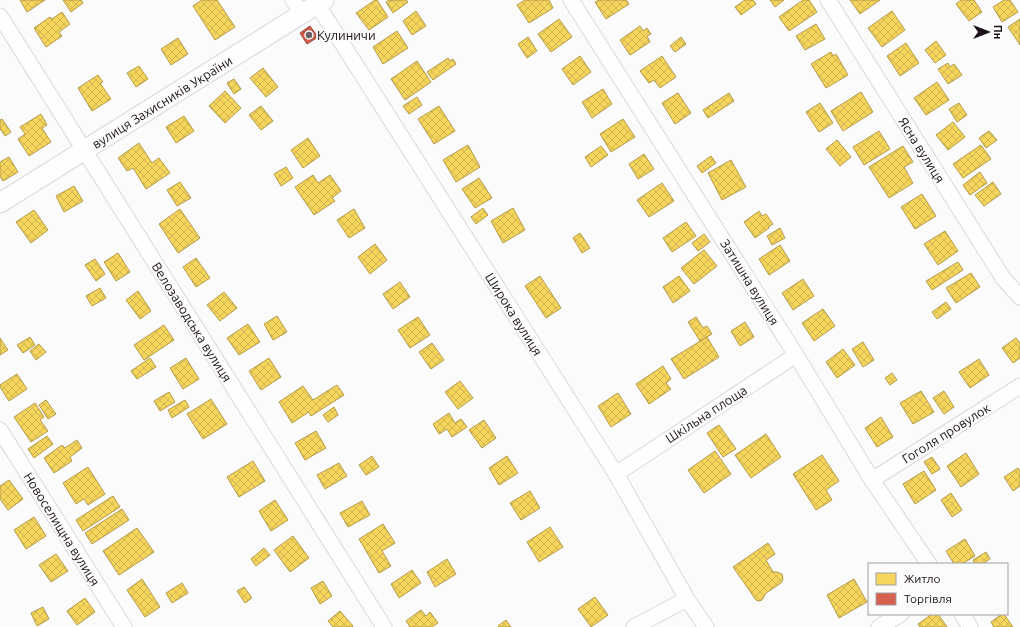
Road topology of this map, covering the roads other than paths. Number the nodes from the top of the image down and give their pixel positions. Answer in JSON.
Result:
{"nodes":[{"id":1,"x":571,"y":0,"type":"edge"},
{"id":2,"x":828,"y":0,"type":"edge"},
{"id":3,"x":309,"y":5,"type":"edge"},
{"id":4,"x":0,"y":16,"type":"edge"},
{"id":5,"x":84,"y":150,"type":"junction"},
{"id":6,"x":0,"y":203,"type":"edge"},
{"id":7,"x":1020,"y":297,"type":"edge"},
{"id":8,"x":796,"y":355,"type":"junction"},
{"id":9,"x":1020,"y":386,"type":"edge"},
{"id":10,"x":0,"y":430,"type":"edge"},
{"id":11,"x":616,"y":474,"type":"junction"},
{"id":12,"x":872,"y":480,"type":"junction"},
{"id":13,"x":928,"y":563,"type":"edge"},
{"id":14,"x":687,"y":599,"type":"junction"},
{"id":15,"x":899,"y":615,"type":"edge"},
{"id":16,"x":963,"y":615,"type":"edge"},
{"id":17,"x":124,"y":627,"type":"edge"},
{"id":18,"x":384,"y":627,"type":"edge"},
{"id":19,"x":634,"y":627,"type":"edge"},
{"id":20,"x":706,"y":627,"type":"edge"},
{"id":21,"x":880,"y":627,"type":"edge"},
{"id":22,"x":970,"y":627,"type":"edge"}],
"edges":[{"from":1,"to":8,"type":"street","name":"Затишна вулиця"},
{"from":2,"to":7,"type":"street","name":"Ясна вулиця"},
{"from":3,"to":5,"type":"street","name":"вулиця Захисників України"},
{"from":3,"to":11,"type":"street","name":"Широка вулиця"},
{"from":4,"to":5,"type":"street","name":"Велозаводська вулиця"},
{"from":5,"to":6,"type":"street","name":"вулиця Захисників України"},
{"from":5,"to":18,"type":"street","name":"Велозаводська вулиця"},
{"from":8,"to":11,"type":"street","name":"Шкільна площа"},
{"from":8,"to":12,"type":"street","name":"Затишна вулиця"},
{"from":9,"to":12,"type":"street","name":"Гоголя провулок"},
{"from":10,"to":17,"type":"street","name":"Новоселищна вулиця"},
{"from":11,"to":14,"type":"street","name":"Широка вулиця"},
{"from":12,"to":13,"type":"street","name":"Затишна вулиця"},
{"from":14,"to":19,"type":"street"},
{"from":14,"to":20,"type":"street","name":"Широка вулиця"},
{"from":15,"to":21,"type":"street"},
{"from":16,"to":22,"type":"street"}]}
